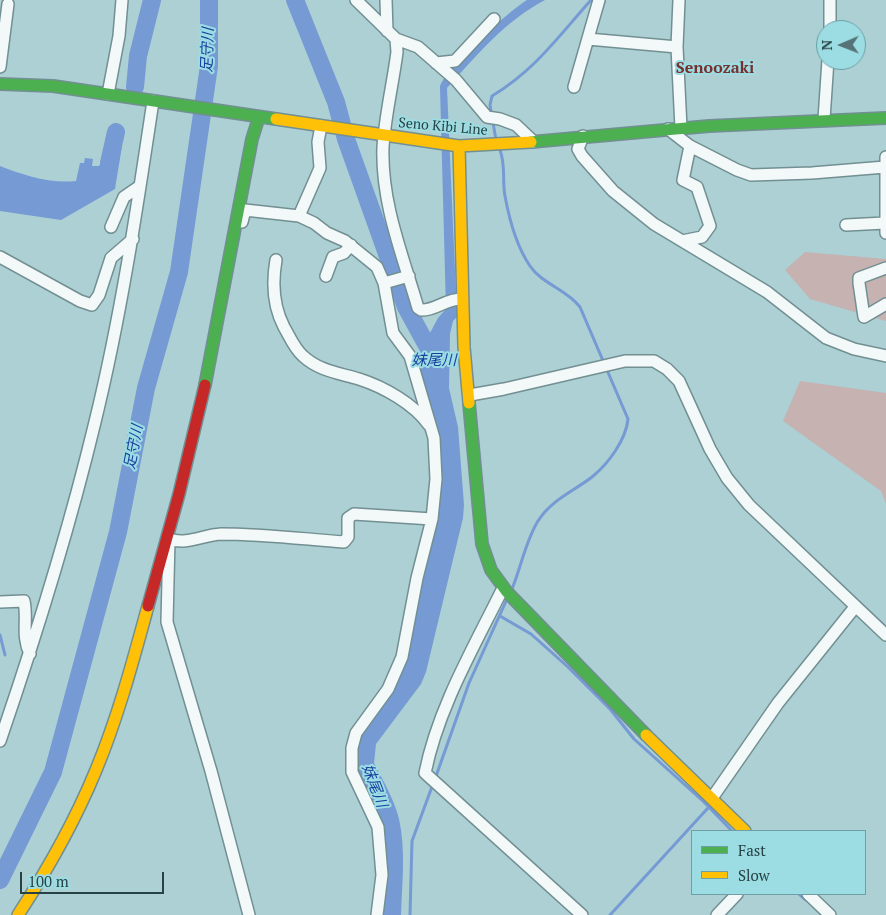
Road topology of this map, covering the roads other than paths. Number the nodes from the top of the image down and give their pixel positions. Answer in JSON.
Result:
{"nodes":[{"id":1,"x":122,"y":0,"type":"edge"},
{"id":2,"x":356,"y":0,"type":"edge"},
{"id":3,"x":363,"y":0,"type":"edge"},
{"id":4,"x":386,"y":0,"type":"edge"},
{"id":5,"x":598,"y":0,"type":"edge"},
{"id":6,"x":679,"y":0,"type":"edge"},
{"id":7,"x":830,"y":0,"type":"edge"},
{"id":8,"x":8,"y":4,"type":"dead end"},
{"id":9,"x":369,"y":14,"type":"junction"},
{"id":10,"x":494,"y":19,"type":"dead end"},
{"id":11,"x":830,"y":20,"type":"edge"},
{"id":12,"x":392,"y":35,"type":"junction"},
{"id":13,"x":588,"y":40,"type":"junction"},
{"id":14,"x":677,"y":47,"type":"junction"},
{"id":15,"x":436,"y":63,"type":"junction"},
{"id":16,"x":0,"y":67,"type":"edge"},
{"id":17,"x":827,"y":70,"type":"edge"},
{"id":18,"x":0,"y":84,"type":"edge"},
{"id":19,"x":574,"y":87,"type":"dead end"},
{"id":20,"x":108,"y":94,"type":"junction"},
{"id":21,"x":156,"y":101,"type":"junction"},
{"id":22,"x":255,"y":117,"type":"junction"},
{"id":23,"x":886,"y":118,"type":"edge"},
{"id":24,"x":824,"y":119,"type":"junction"},
{"id":25,"x":325,"y":127,"type":"junction"},
{"id":26,"x":681,"y":128,"type":"junction"},
{"id":27,"x":668,"y":129,"type":"junction"},
{"id":28,"x":385,"y":136,"type":"junction"},
{"id":29,"x":583,"y":136,"type":"junction"},
{"id":30,"x":534,"y":142,"type":"junction"},
{"id":31,"x":456,"y":146,"type":"junction"},
{"id":32,"x":690,"y":146,"type":"junction"},
{"id":33,"x":885,"y":162,"type":"edge"},
{"id":34,"x":140,"y":186,"type":"junction"},
{"id":35,"x":299,"y":216,"type":"junction"},
{"id":36,"x":885,"y":223,"type":"edge"},
{"id":37,"x":846,"y":225,"type":"dead end"},
{"id":38,"x":111,"y":228,"type":"dead end"},
{"id":39,"x":886,"y":233,"type":"edge"},
{"id":40,"x":132,"y":239,"type":"junction"},
{"id":41,"x":682,"y":241,"type":"junction"},
{"id":42,"x":234,"y":242,"type":"junction"},
{"id":43,"x":351,"y":245,"type":"junction"},
{"id":44,"x":0,"y":257,"type":"edge"},
{"id":45,"x":276,"y":260,"type":"dead end"},
{"id":46,"x":886,"y":268,"type":"edge"},
{"id":47,"x":326,"y":276,"type":"dead end"},
{"id":48,"x":407,"y":277,"type":"junction"},
{"id":49,"x":386,"y":283,"type":"junction"},
{"id":50,"x":455,"y":299,"type":"junction"},
{"id":51,"x":886,"y":304,"type":"edge"},
{"id":52,"x":886,"y":356,"type":"edge"},
{"id":53,"x":470,"y":395,"type":"junction"},
{"id":54,"x":431,"y":429,"type":"junction"},
{"id":55,"x":432,"y":519,"type":"junction"},
{"id":56,"x":169,"y":539,"type":"junction"},
{"id":57,"x":507,"y":592,"type":"junction"},
{"id":58,"x":0,"y":602,"type":"edge"},
{"id":59,"x":855,"y":606,"type":"junction"},
{"id":60,"x":886,"y":635,"type":"edge"},
{"id":61,"x":30,"y":654,"type":"junction"},
{"id":62,"x":0,"y":741,"type":"edge"},
{"id":63,"x":712,"y":798,"type":"junction"},
{"id":64,"x":744,"y":830,"type":"edge"},
{"id":65,"x":736,"y":895,"type":"edge"},
{"id":66,"x":809,"y":895,"type":"edge"},
{"id":67,"x":18,"y":915,"type":"edge"},
{"id":68,"x":249,"y":915,"type":"edge"},
{"id":69,"x":377,"y":915,"type":"edge"},
{"id":70,"x":582,"y":915,"type":"edge"},
{"id":71,"x":717,"y":915,"type":"edge"},
{"id":72,"x":830,"y":915,"type":"edge"}],
"edges":[{"from":1,"to":20,"type":"street"},
{"from":2,"to":9,"type":"street"},
{"from":3,"to":9,"type":"street"},
{"from":4,"to":12,"type":"street"},
{"from":5,"to":13,"type":"street"},
{"from":6,"to":14,"type":"street"},
{"from":7,"to":11,"type":"street"},
{"from":8,"to":16,"type":"street"},
{"from":9,"to":12,"type":"street"},
{"from":10,"to":15,"type":"street"},
{"from":12,"to":15,"type":"street"},
{"from":12,"to":28,"type":"street"},
{"from":13,"to":14,"type":"street"},
{"from":13,"to":19,"type":"street"},
{"from":14,"to":26,"type":"street"},
{"from":15,"to":30,"type":"street"},
{"from":17,"to":24,"type":"street"},
{"from":18,"to":20,"type":"street","name":"Seno Kibi Line"},
{"from":20,"to":21,"type":"street","name":"Seno Kibi Line"},
{"from":21,"to":22,"type":"street","name":"Seno Kibi Line"},
{"from":21,"to":34,"type":"street"},
{"from":22,"to":25,"type":"street","name":"Seno Kibi Line"},
{"from":22,"to":42,"type":"street"},
{"from":23,"to":24,"type":"street","name":"Seno Kibi Line"},
{"from":24,"to":26,"type":"street","name":"Seno Kibi Line"},
{"from":25,"to":28,"type":"street","name":"Seno Kibi Line"},
{"from":25,"to":35,"type":"street"},
{"from":26,"to":27,"type":"street","name":"Seno Kibi Line"},
{"from":27,"to":29,"type":"street","name":"Seno Kibi Line"},
{"from":27,"to":32,"type":"street"},
{"from":28,"to":31,"type":"street","name":"Seno Kibi Line"},
{"from":28,"to":48,"type":"street"},
{"from":29,"to":30,"type":"street","name":"Seno Kibi Line"},
{"from":29,"to":41,"type":"street"},
{"from":30,"to":31,"type":"street","name":"Seno Kibi Line"},
{"from":31,"to":50,"type":"street"},
{"from":32,"to":33,"type":"street"},
{"from":32,"to":41,"type":"street"},
{"from":33,"to":36,"type":"street"},
{"from":34,"to":38,"type":"street"},
{"from":34,"to":40,"type":"street"},
{"from":35,"to":42,"type":"street"},
{"from":35,"to":43,"type":"street"},
{"from":36,"to":37,"type":"street"},
{"from":36,"to":39,"type":"street"},
{"from":40,"to":44,"type":"street"},
{"from":40,"to":61,"type":"street"},
{"from":41,"to":52,"type":"street"},
{"from":42,"to":56,"type":"street"},
{"from":43,"to":47,"type":"street"},
{"from":43,"to":49,"type":"street"},
{"from":45,"to":54,"type":"street"},
{"from":46,"to":51,"type":"street"},
{"from":48,"to":49,"type":"street"},
{"from":48,"to":50,"type":"street"},
{"from":49,"to":54,"type":"street"},
{"from":50,"to":53,"type":"street"},
{"from":53,"to":57,"type":"street"},
{"from":53,"to":59,"type":"street"},
{"from":54,"to":55,"type":"street"},
{"from":55,"to":56,"type":"street"},
{"from":55,"to":69,"type":"street"},
{"from":56,"to":67,"type":"street"},
{"from":56,"to":68,"type":"street"},
{"from":57,"to":63,"type":"street"},
{"from":57,"to":70,"type":"street"},
{"from":58,"to":61,"type":"street"},
{"from":59,"to":60,"type":"street"},
{"from":59,"to":63,"type":"street"},
{"from":61,"to":62,"type":"street"},
{"from":63,"to":64,"type":"street"},
{"from":65,"to":71,"type":"street"},
{"from":66,"to":72,"type":"street"}]}
